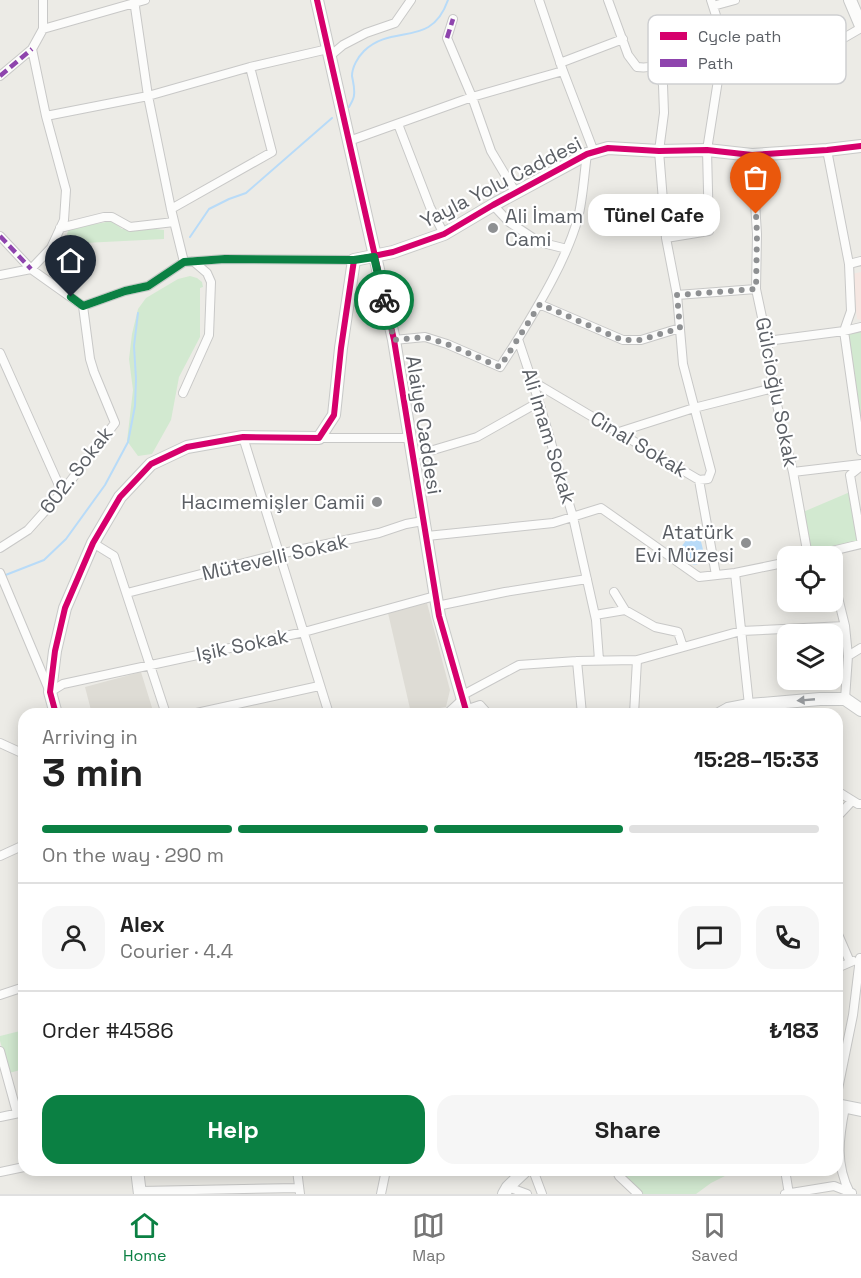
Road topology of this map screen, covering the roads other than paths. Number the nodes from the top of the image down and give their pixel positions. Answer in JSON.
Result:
{"nodes":[{"id":1,"x":43,"y":0,"type":"edge"},
{"id":2,"x":145,"y":0,"type":"edge"},
{"id":3,"x":411,"y":0,"type":"edge"},
{"id":4,"x":539,"y":0,"type":"edge"},
{"id":5,"x":608,"y":0,"type":"edge"},
{"id":6,"x":735,"y":0,"type":"edge"},
{"id":7,"x":850,"y":0,"type":"edge"},
{"id":8,"x":134,"y":1,"type":"edge"},
{"id":9,"x":712,"y":3,"type":"edge"},
{"id":10,"x":320,"y":4,"type":"edge"},
{"id":11,"x":453,"y":19,"type":"dead end"},
{"id":12,"x":861,"y":27,"type":"edge"},
{"id":13,"x":43,"y":29,"type":"junction"},
{"id":14,"x":846,"y":36,"type":"edge"},
{"id":15,"x":623,"y":39,"type":"junction"},
{"id":16,"x":32,"y":49,"type":"junction"},
{"id":17,"x":329,"y":53,"type":"junction"},
{"id":18,"x":250,"y":67,"type":"junction"},
{"id":19,"x":562,"y":67,"type":"junction"},
{"id":20,"x":648,"y":68,"type":"edge"},
{"id":21,"x":0,"y":76,"type":"edge"},
{"id":22,"x":663,"y":84,"type":"edge"},
{"id":23,"x":717,"y":84,"type":"edge"},
{"id":24,"x":148,"y":96,"type":"junction"},
{"id":25,"x":472,"y":97,"type":"junction"},
{"id":26,"x":46,"y":116,"type":"junction"},
{"id":27,"x":398,"y":124,"type":"junction"},
{"id":28,"x":349,"y":141,"type":"junction"},
{"id":29,"x":861,"y":146,"type":"edge"},
{"id":30,"x":707,"y":150,"type":"junction"},
{"id":31,"x":826,"y":150,"type":"junction"},
{"id":32,"x":659,"y":151,"type":"junction"},
{"id":33,"x":591,"y":153,"type":"junction"},
{"id":34,"x":752,"y":155,"type":"junction"},
{"id":35,"x":516,"y":193,"type":"junction"},
{"id":36,"x":493,"y":205,"type":"junction"},
{"id":37,"x":171,"y":209,"type":"junction"},
{"id":38,"x":174,"y":222,"type":"junction"},
{"id":39,"x":60,"y":228,"type":"junction"},
{"id":40,"x":444,"y":234,"type":"junction"},
{"id":41,"x":0,"y":236,"type":"edge"},
{"id":42,"x":666,"y":238,"type":"junction"},
{"id":43,"x":567,"y":249,"type":"junction"},
{"id":44,"x":374,"y":257,"type":"junction"},
{"id":45,"x":354,"y":260,"type":"junction"},
{"id":46,"x":188,"y":261,"type":"junction"},
{"id":47,"x":861,"y":261,"type":"edge"},
{"id":48,"x":849,"y":264,"type":"junction"},
{"id":49,"x":31,"y":269,"type":"junction"},
{"id":50,"x":0,"y":275,"type":"edge"},
{"id":51,"x":756,"y":289,"type":"junction"},
{"id":52,"x":677,"y":295,"type":"junction"},
{"id":53,"x":540,"y":304,"type":"junction"},
{"id":54,"x":83,"y":306,"type":"junction"},
{"id":55,"x":861,"y":327,"type":"edge"},
{"id":56,"x":680,"y":328,"type":"junction"},
{"id":57,"x":844,"y":331,"type":"junction"},
{"id":58,"x":518,"y":339,"type":"junction"},
{"id":59,"x":394,"y":340,"type":"junction"},
{"id":60,"x":767,"y":341,"type":"junction"},
{"id":61,"x":0,"y":353,"type":"edge"},
{"id":62,"x":532,"y":381,"type":"junction"},
{"id":63,"x":773,"y":388,"type":"junction"},
{"id":64,"x":183,"y":393,"type":"dead end"},
{"id":65,"x":539,"y":402,"type":"junction"},
{"id":66,"x":694,"y":408,"type":"junction"},
{"id":67,"x":619,"y":432,"type":"junction"},
{"id":68,"x":243,"y":437,"type":"junction"},
{"id":69,"x":319,"y":438,"type":"junction"},
{"id":70,"x":410,"y":438,"type":"junction"},
{"id":71,"x":861,"y":451,"type":"edge"},
{"id":72,"x":413,"y":456,"type":"junction"},
{"id":73,"x":861,"y":465,"type":"edge"},
{"id":74,"x":793,"y":472,"type":"junction"},
{"id":75,"x":699,"y":480,"type":"junction"},
{"id":76,"x":62,"y":492,"type":"junction"},
{"id":77,"x":573,"y":517,"type":"junction"},
{"id":78,"x":423,"y":521,"type":"junction"},
{"id":79,"x":427,"y":536,"type":"junction"},
{"id":80,"x":861,"y":539,"type":"edge"},
{"id":81,"x":93,"y":543,"type":"junction"},
{"id":82,"x":861,"y":544,"type":"edge"},
{"id":83,"x":808,"y":546,"type":"edge"},
{"id":84,"x":0,"y":548,"type":"edge"},
{"id":85,"x":843,"y":549,"type":"edge"},
{"id":86,"x":279,"y":554,"type":"junction"},
{"id":87,"x":777,"y":564,"type":"edge"},
{"id":88,"x":0,"y":573,"type":"edge"},
{"id":89,"x":735,"y":573,"type":"junction"},
{"id":90,"x":716,"y":575,"type":"junction"},
{"id":91,"x":587,"y":579,"type":"junction"},
{"id":92,"x":614,"y":592,"type":"dead end"},
{"id":93,"x":127,"y":594,"type":"junction"},
{"id":94,"x":436,"y":601,"type":"junction"},
{"id":95,"x":625,"y":610,"type":"junction"},
{"id":96,"x":842,"y":612,"type":"edge"},
{"id":97,"x":595,"y":615,"type":"junction"},
{"id":98,"x":845,"y":626,"type":"junction"},
{"id":99,"x":741,"y":631,"type":"junction"},
{"id":100,"x":304,"y":632,"type":"junction"},
{"id":101,"x":683,"y":647,"type":"junction"},
{"id":102,"x":861,"y":648,"type":"edge"},
{"id":103,"x":34,"y":655,"type":"junction"},
{"id":104,"x":848,"y":656,"type":"junction"},
{"id":105,"x":599,"y":660,"type":"junction"},
{"id":106,"x":637,"y":660,"type":"junction"},
{"id":107,"x":55,"y":661,"type":"junction"},
{"id":108,"x":577,"y":661,"type":"junction"},
{"id":109,"x":150,"y":664,"type":"junction"},
{"id":110,"x":319,"y":686,"type":"junction"},
{"id":111,"x":50,"y":692,"type":"junction"},
{"id":112,"x":845,"y":699,"type":"junction"},
{"id":113,"x":464,"y":705,"type":"edge"},
{"id":114,"x":748,"y":705,"type":"junction"},
{"id":115,"x":54,"y":708,"type":"edge"},
{"id":116,"x":164,"y":708,"type":"edge"},
{"id":117,"x":219,"y":708,"type":"edge"},
{"id":118,"x":327,"y":708,"type":"edge"},
{"id":119,"x":483,"y":708,"type":"edge"},
{"id":120,"x":581,"y":708,"type":"edge"},
{"id":121,"x":634,"y":708,"type":"edge"},
{"id":122,"x":733,"y":708,"type":"edge"},
{"id":123,"x":861,"y":710,"type":"edge"},
{"id":124,"x":0,"y":743,"type":"edge"},
{"id":125,"x":18,"y":751,"type":"edge"},
{"id":126,"x":843,"y":794,"type":"edge"},
{"id":127,"x":857,"y":802,"type":"edge"},
{"id":128,"x":843,"y":812,"type":"edge"},
{"id":129,"x":18,"y":848,"type":"edge"},
{"id":130,"x":0,"y":856,"type":"edge"},
{"id":131,"x":843,"y":946,"type":"edge"},
{"id":132,"x":861,"y":958,"type":"edge"},
{"id":133,"x":850,"y":962,"type":"junction"},
{"id":134,"x":843,"y":965,"type":"edge"},
{"id":135,"x":18,"y":989,"type":"edge"},
{"id":136,"x":0,"y":995,"type":"edge"},
{"id":137,"x":857,"y":1016,"type":"edge"},
{"id":138,"x":0,"y":1051,"type":"edge"},
{"id":139,"x":843,"y":1071,"type":"edge"},
{"id":140,"x":18,"y":1104,"type":"edge"},
{"id":141,"x":843,"y":1106,"type":"edge"},
{"id":142,"x":861,"y":1110,"type":"edge"},
{"id":143,"x":18,"y":1114,"type":"edge"},
{"id":144,"x":0,"y":1117,"type":"edge"},
{"id":145,"x":18,"y":1168,"type":"edge"},
{"id":146,"x":0,"y":1172,"type":"edge"},
{"id":147,"x":138,"y":1176,"type":"edge"},
{"id":148,"x":298,"y":1176,"type":"edge"},
{"id":149,"x":385,"y":1176,"type":"edge"},
{"id":150,"x":519,"y":1176,"type":"edge"},
{"id":151,"x":535,"y":1176,"type":"edge"},
{"id":152,"x":619,"y":1176,"type":"edge"},
{"id":153,"x":786,"y":1176,"type":"edge"},
{"id":154,"x":843,"y":1176,"type":"edge"},
{"id":155,"x":506,"y":1190,"type":"edge"},
{"id":156,"x":299,"y":1191,"type":"edge"},
{"id":157,"x":140,"y":1193,"type":"edge"},
{"id":158,"x":852,"y":1193,"type":"edge"},
{"id":159,"x":381,"y":1194,"type":"edge"},
{"id":160,"x":527,"y":1194,"type":"edge"},
{"id":161,"x":542,"y":1194,"type":"edge"},
{"id":162,"x":638,"y":1194,"type":"edge"},
{"id":163,"x":788,"y":1194,"type":"edge"}],
"edges":[{"from":1,"to":13,"type":"street"},
{"from":2,"to":8,"type":"street"},
{"from":3,"to":17,"type":"street"},
{"from":4,"to":19,"type":"street"},
{"from":5,"to":15,"type":"street"},
{"from":6,"to":9,"type":"street"},
{"from":7,"to":12,"type":"street"},
{"from":8,"to":13,"type":"street"},
{"from":8,"to":24,"type":"street"},
{"from":10,"to":17,"type":"street","name":"Alaiye Caddesi"},
{"from":11,"to":25,"type":"street"},
{"from":12,"to":14,"type":"street"},
{"from":13,"to":16,"type":"street"},
{"from":15,"to":19,"type":"street"},
{"from":15,"to":20,"type":"street"},
{"from":16,"to":21,"type":"street"},
{"from":16,"to":26,"type":"street"},
{"from":17,"to":18,"type":"street"},
{"from":17,"to":28,"type":"street","name":"Alaiye Caddesi"},
{"from":18,"to":24,"type":"street"},
{"from":18,"to":37,"type":"street"},
{"from":19,"to":25,"type":"street"},
{"from":19,"to":33,"type":"street"},
{"from":22,"to":32,"type":"street","name":"Cinal Sokak"},
{"from":23,"to":30,"type":"street"},
{"from":24,"to":26,"type":"street"},
{"from":24,"to":37,"type":"street"},
{"from":25,"to":27,"type":"street"},
{"from":25,"to":35,"type":"street"},
{"from":26,"to":39,"type":"street"},
{"from":27,"to":28,"type":"street"},
{"from":27,"to":40,"type":"street"},
{"from":28,"to":44,"type":"street","name":"Alaiye Caddesi"},
{"from":29,"to":31,"type":"street","name":"Yayla Yolu Caddesi"},
{"from":30,"to":32,"type":"street","name":"Yayla Yolu Caddesi"},
{"from":30,"to":34,"type":"street","name":"Yayla Yolu Caddesi"},
{"from":30,"to":42,"type":"street"},
{"from":31,"to":34,"type":"street","name":"Yayla Yolu Caddesi"},
{"from":31,"to":48,"type":"street"},
{"from":32,"to":33,"type":"street","name":"Yayla Yolu Caddesi"},
{"from":32,"to":42,"type":"street","name":"Cinal Sokak"},
{"from":33,"to":35,"type":"street","name":"Yayla Yolu Caddesi"},
{"from":33,"to":43,"type":"street"},
{"from":34,"to":51,"type":"street","name":"Gülcioğlu Sokak"},
{"from":35,"to":36,"type":"street","name":"Yayla Yolu Caddesi"},
{"from":36,"to":40,"type":"street","name":"Yayla Yolu Caddesi"},
{"from":36,"to":43,"type":"street"},
{"from":37,"to":38,"type":"street"},
{"from":38,"to":39,"type":"street"},
{"from":38,"to":46,"type":"street"},
{"from":39,"to":49,"type":"street"},
{"from":40,"to":44,"type":"street","name":"Yayla Yolu Caddesi"},
{"from":41,"to":49,"type":"street"},
{"from":42,"to":52,"type":"street","name":"Cinal Sokak"},
{"from":43,"to":53,"type":"street"},
{"from":44,"to":45,"type":"street","name":"Yayla Yolu Caddesi"},
{"from":44,"to":59,"type":"street","name":"Alaiye Caddesi"},
{"from":45,"to":46,"type":"street"},
{"from":45,"to":69,"type":"street"},
{"from":46,"to":54,"type":"street"},
{"from":46,"to":64,"type":"street"},
{"from":47,"to":48,"type":"street"},
{"from":48,"to":57,"type":"street"},
{"from":49,"to":50,"type":"street"},
{"from":49,"to":54,"type":"street"},
{"from":51,"to":52,"type":"street"},
{"from":51,"to":60,"type":"street","name":"Gülcioğlu Sokak"},
{"from":52,"to":56,"type":"street","name":"Cinal Sokak"},
{"from":53,"to":56,"type":"street"},
{"from":53,"to":58,"type":"street"},
{"from":54,"to":76,"type":"street","name":"602. Sokak"},
{"from":55,"to":57,"type":"street"},
{"from":56,"to":66,"type":"street","name":"Cinal Sokak"},
{"from":57,"to":60,"type":"street"},
{"from":57,"to":71,"type":"street"},
{"from":58,"to":59,"type":"street"},
{"from":58,"to":62,"type":"street","name":"Ali Imam Sokak"},
{"from":59,"to":70,"type":"street","name":"Alaiye Caddesi"},
{"from":60,"to":63,"type":"street","name":"Gülcioğlu Sokak"},
{"from":61,"to":76,"type":"street"},
{"from":62,"to":65,"type":"street","name":"Ali Imam Sokak"},
{"from":62,"to":67,"type":"street","name":"Cinal Sokak"},
{"from":63,"to":66,"type":"street"},
{"from":63,"to":74,"type":"street","name":"Gülcioğlu Sokak"},
{"from":65,"to":72,"type":"street"},
{"from":65,"to":77,"type":"street","name":"Ali Imam Sokak"},
{"from":66,"to":67,"type":"street"},
{"from":66,"to":75,"type":"street","name":"Cinal Sokak"},
{"from":67,"to":75,"type":"street","name":"Cinal Sokak"},
{"from":68,"to":69,"type":"street"},
{"from":68,"to":81,"type":"street"},
{"from":68,"to":86,"type":"street"},
{"from":69,"to":70,"type":"street"},
{"from":70,"to":72,"type":"street","name":"Alaiye Caddesi"},
{"from":72,"to":78,"type":"street","name":"Alaiye Caddesi"},
{"from":73,"to":74,"type":"street"},
{"from":73,"to":80,"type":"street"},
{"from":74,"to":83,"type":"street","name":"Gülcioğlu Sokak"},
{"from":75,"to":90,"type":"street"},
{"from":76,"to":84,"type":"street","name":"602. Sokak"},
{"from":77,"to":79,"type":"street"},
{"from":77,"to":90,"type":"street"},
{"from":77,"to":91,"type":"street","name":"Ali Imam Sokak"},
{"from":78,"to":79,"type":"street","name":"Alaiye Caddesi"},
{"from":78,"to":86,"type":"street","name":"Mütevelli Sokak"},
{"from":79,"to":94,"type":"street","name":"Alaiye Caddesi"},
{"from":81,"to":93,"type":"street"},
{"from":81,"to":107,"type":"street"},
{"from":82,"to":85,"type":"street"},
{"from":86,"to":93,"type":"street","name":"Mütevelli Sokak"},
{"from":86,"to":100,"type":"street"},
{"from":87,"to":89,"type":"street"},
{"from":88,"to":103,"type":"street"},
{"from":89,"to":90,"type":"street"},
{"from":89,"to":99,"type":"street"},
{"from":91,"to":94,"type":"street","name":"Işik Sokak"},
{"from":91,"to":97,"type":"street","name":"Ali Imam Sokak"},
{"from":92,"to":95,"type":"street"},
{"from":93,"to":109,"type":"street"},
{"from":94,"to":100,"type":"street","name":"Işik Sokak"},
{"from":94,"to":113,"type":"street","name":"Alaiye Caddesi"},
{"from":95,"to":97,"type":"street"},
{"from":95,"to":101,"type":"street"},
{"from":96,"to":98,"type":"street"},
{"from":97,"to":105,"type":"street","name":"Ali Imam Sokak"},
{"from":98,"to":99,"type":"street"},
{"from":98,"to":104,"type":"street"},
{"from":99,"to":101,"type":"street"},
{"from":99,"to":114,"type":"street"},
{"from":100,"to":109,"type":"street","name":"Işik Sokak"},
{"from":100,"to":110,"type":"street"},
{"from":101,"to":106,"type":"street"},
{"from":102,"to":104,"type":"street"},
{"from":103,"to":107,"type":"street"},
{"from":103,"to":111,"type":"street"},
{"from":104,"to":112,"type":"street"},
{"from":105,"to":106,"type":"street"},
{"from":105,"to":108,"type":"street"},
{"from":106,"to":121,"type":"street"},
{"from":107,"to":111,"type":"street"},
{"from":108,"to":113,"type":"street"},
{"from":108,"to":120,"type":"street"},
{"from":109,"to":111,"type":"street","name":"Işik Sokak"},
{"from":109,"to":116,"type":"street"},
{"from":110,"to":117,"type":"street"},
{"from":110,"to":118,"type":"street"},
{"from":111,"to":115,"type":"street"},
{"from":112,"to":114,"type":"street","one_way":true},
{"from":112,"to":123,"type":"street"},
{"from":113,"to":119,"type":"street"},
{"from":114,"to":122,"type":"street"},
{"from":124,"to":125,"type":"street"},
{"from":126,"to":127,"type":"street"},
{"from":127,"to":128,"type":"street"},
{"from":129,"to":130,"type":"street"},
{"from":131,"to":133,"type":"street"},
{"from":132,"to":133,"type":"street"},
{"from":132,"to":137,"type":"street"},
{"from":133,"to":134,"type":"street"},
{"from":135,"to":136,"type":"street"},
{"from":137,"to":139,"type":"street"},
{"from":138,"to":140,"type":"street"},
{"from":141,"to":142,"type":"street"},
{"from":143,"to":144,"type":"street"},
{"from":145,"to":146,"type":"street"},
{"from":147,"to":157,"type":"street"},
{"from":148,"to":156,"type":"street"},
{"from":149,"to":159,"type":"street"},
{"from":150,"to":155,"type":"street"},
{"from":151,"to":161,"type":"street"},
{"from":152,"to":162,"type":"street"},
{"from":153,"to":163,"type":"street"},
{"from":154,"to":158,"type":"street"},
{"from":155,"to":160,"type":"street"},
{"from":156,"to":157,"type":"street"},
{"from":158,"to":163,"type":"street"}]}
